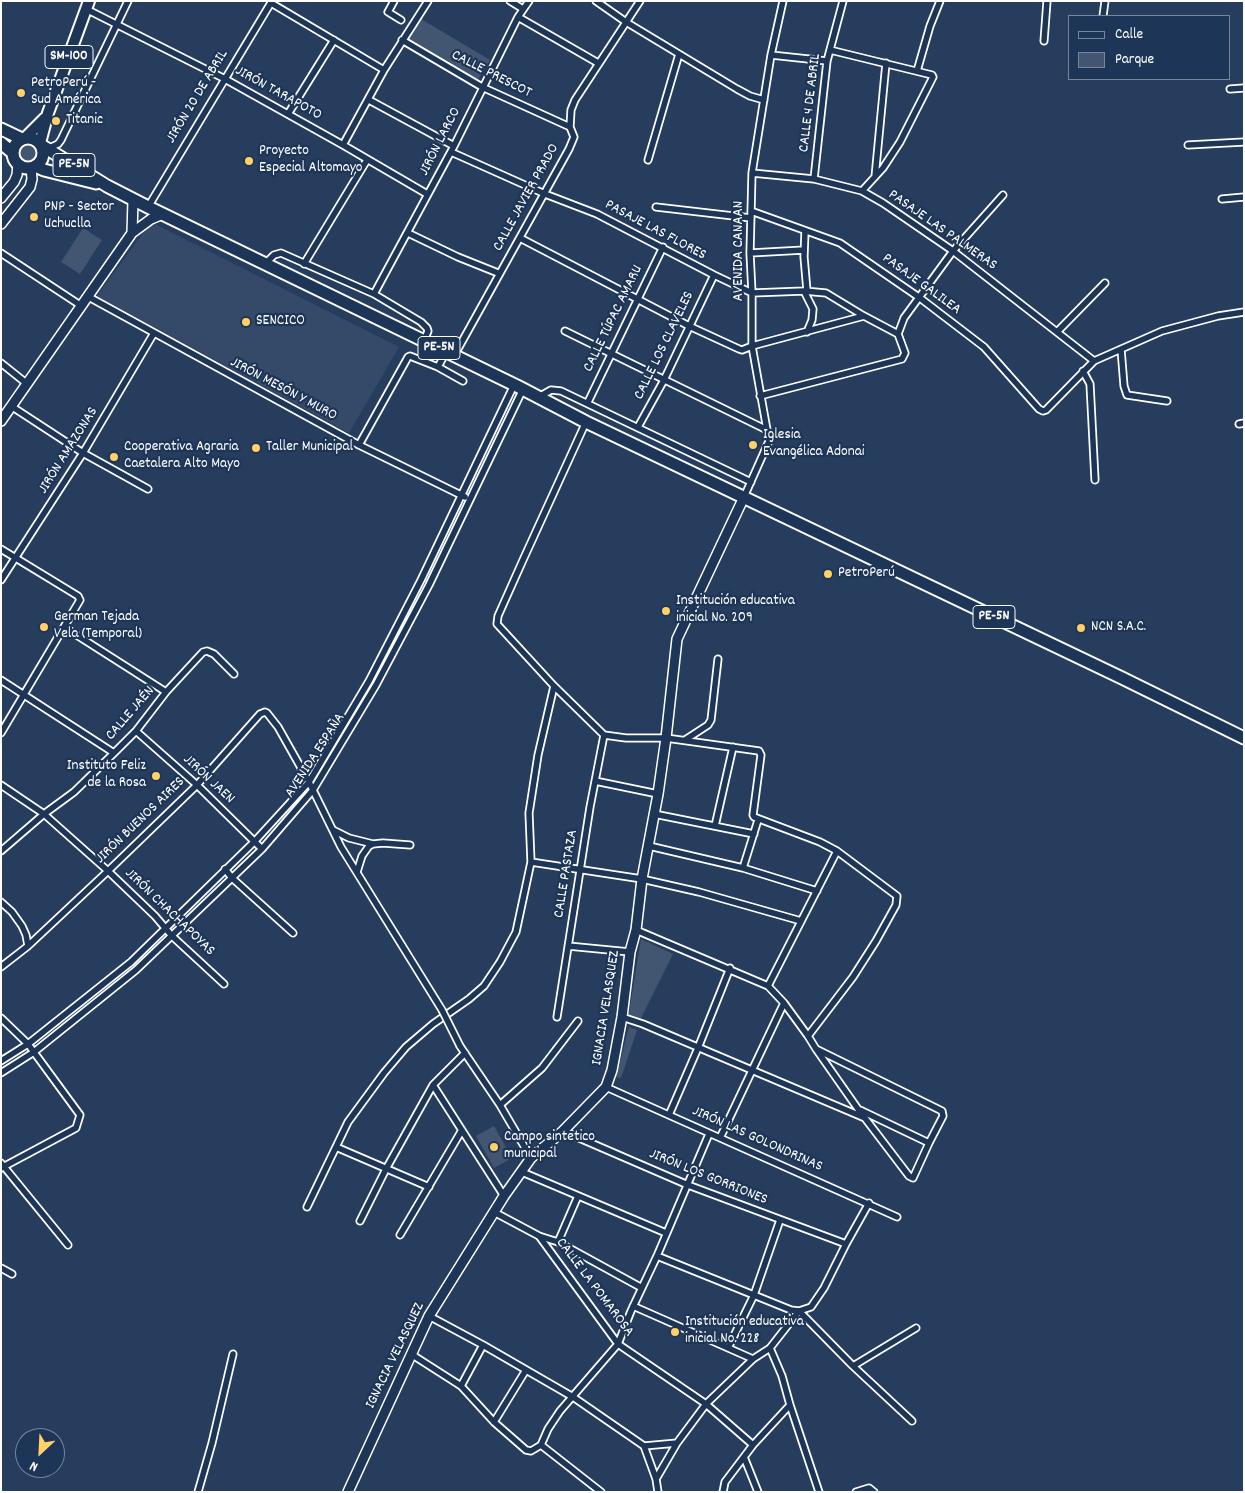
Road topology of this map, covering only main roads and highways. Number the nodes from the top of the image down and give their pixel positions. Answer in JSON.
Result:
{"nodes":[{"id":1,"x":87,"y":5,"type":"edge"},
{"id":2,"x":48,"y":113,"type":"junction"},
{"id":3,"x":1,"y":130,"type":"edge"},
{"id":4,"x":24,"y":138,"type":"junction"},
{"id":5,"x":1,"y":143,"type":"edge"},
{"id":6,"x":43,"y":145,"type":"junction"},
{"id":7,"x":15,"y":158,"type":"junction"},
{"id":8,"x":33,"y":167,"type":"junction"},
{"id":9,"x":107,"y":186,"type":"junction"},
{"id":10,"x":1,"y":198,"type":"edge"},
{"id":11,"x":133,"y":200,"type":"junction"},
{"id":12,"x":162,"y":214,"type":"junction"},
{"id":13,"x":1,"y":224,"type":"edge"},
{"id":14,"x":132,"y":233,"type":"junction"},
{"id":15,"x":1,"y":421,"type":"edge"},
{"id":16,"x":744,"y":497,"type":"junction"},
{"id":17,"x":1244,"y":738,"type":"edge"},
{"id":18,"x":348,"y":1492,"type":"edge"}],
"edges":[{"from":1,"to":2,"type":"main road","number":"SM-100"},
{"from":2,"to":4,"type":"main road","number":"SM-100"},
{"from":2,"to":6,"type":"main road","number":"SM-100"},
{"from":3,"to":4,"type":"highway","number":"PE-5N"},
{"from":4,"to":6,"type":"highway","number":"PE-5N"},
{"from":4,"to":7,"type":"highway"},
{"from":5,"to":7,"type":"highway","number":"PE-5N"},
{"from":6,"to":8,"type":"highway","number":"PE-5N"},
{"from":6,"to":9,"type":"highway","number":"PE-5N"},
{"from":7,"to":8,"type":"highway","number":"PE-5N"},
{"from":7,"to":10,"type":"main road"},
{"from":8,"to":9,"type":"highway","number":"PE-5N"},
{"from":8,"to":13,"type":"main road"},
{"from":9,"to":11,"type":"highway","number":"PE-5N"},
{"from":11,"to":12,"type":"highway","number":"PE-5N"},
{"from":11,"to":14,"type":"main road"},
{"from":12,"to":14,"type":"main road"},
{"from":12,"to":16,"type":"highway","number":"PE-5N"},
{"from":14,"to":15,"type":"main road"},
{"from":16,"to":17,"type":"highway","number":"PE-5N"},
{"from":16,"to":18,"type":"main road","name":"IGNACIA VELASQUEZ"}]}
